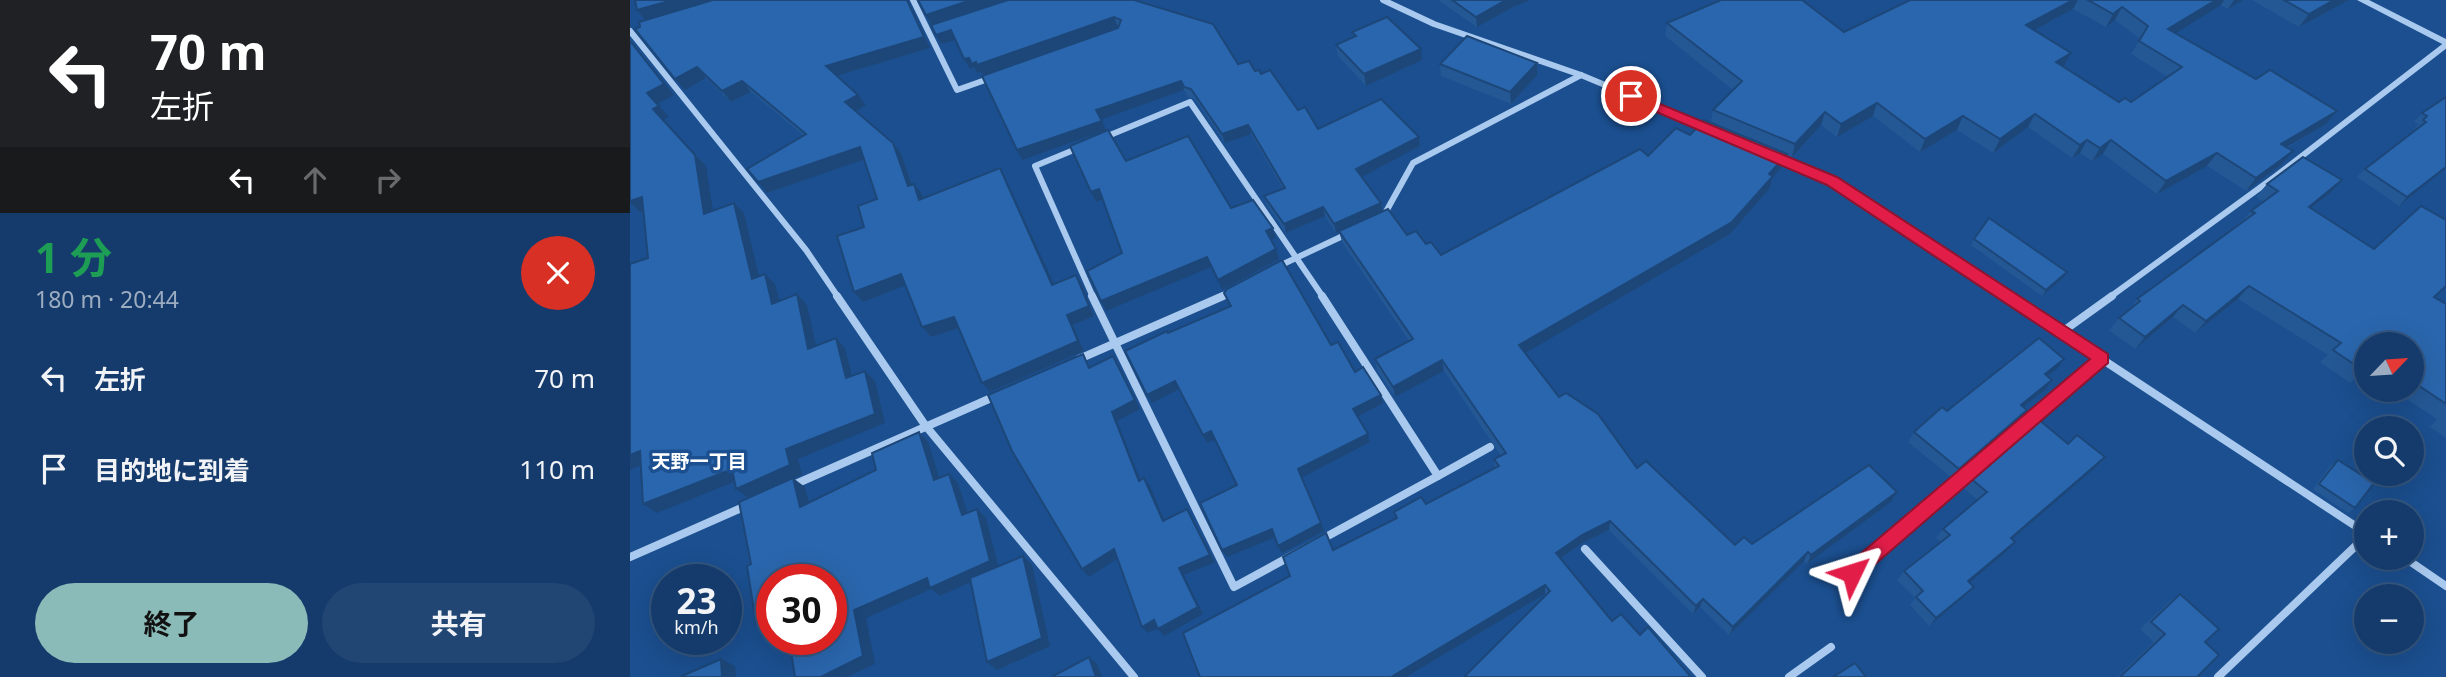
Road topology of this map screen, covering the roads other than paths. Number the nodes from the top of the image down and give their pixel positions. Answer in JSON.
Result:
{"nodes":[{"id":1,"x":913,"y":0,"type":"edge"},
{"id":2,"x":1383,"y":0,"type":"edge"},
{"id":3,"x":2362,"y":0,"type":"edge"},
{"id":4,"x":940,"y":27,"type":"edge"},
{"id":5,"x":644,"y":28,"type":"edge"},
{"id":6,"x":928,"y":31,"type":"junction"},
{"id":7,"x":630,"y":32,"type":"edge"},
{"id":8,"x":2446,"y":44,"type":"edge"},
{"id":9,"x":1581,"y":75,"type":"junction"},
{"id":10,"x":995,"y":76,"type":"edge"},
{"id":11,"x":1719,"y":133,"type":"edge"},
{"id":12,"x":1770,"y":155,"type":"edge"},
{"id":13,"x":1376,"y":221,"type":"edge"},
{"id":14,"x":1353,"y":231,"type":"edge"},
{"id":15,"x":1297,"y":256,"type":"junction"},
{"id":16,"x":1276,"y":268,"type":"edge"},
{"id":17,"x":1244,"y":287,"type":"edge"},
{"id":18,"x":2062,"y":332,"type":"junction"},
{"id":19,"x":1114,"y":344,"type":"junction"},
{"id":20,"x":2102,"y":359,"type":"junction"},
{"id":21,"x":1064,"y":366,"type":"edge"},
{"id":22,"x":1001,"y":393,"type":"edge"},
{"id":23,"x":925,"y":425,"type":"junction"},
{"id":24,"x":1490,"y":447,"type":"edge"},
{"id":25,"x":1438,"y":476,"type":"junction"},
{"id":26,"x":779,"y":491,"type":"edge"},
{"id":27,"x":754,"y":502,"type":"edge"},
{"id":28,"x":2354,"y":526,"type":"edge"},
{"id":29,"x":2354,"y":546,"type":"edge"},
{"id":30,"x":1585,"y":549,"type":"edge"},
{"id":31,"x":630,"y":557,"type":"edge"},
{"id":32,"x":2422,"y":570,"type":"edge"},
{"id":33,"x":1852,"y":573,"type":"dead end"},
{"id":34,"x":2446,"y":586,"type":"edge"},
{"id":35,"x":1831,"y":647,"type":"dead end"},
{"id":36,"x":1134,"y":677,"type":"edge"},
{"id":37,"x":1702,"y":677,"type":"edge"},
{"id":38,"x":1789,"y":677,"type":"edge"},
{"id":39,"x":2218,"y":677,"type":"edge"}],
"edges":[{"from":1,"to":6,"type":"street"},
{"from":2,"to":9,"type":"street"},
{"from":3,"to":8,"type":"street"},
{"from":4,"to":6,"type":"street"},
{"from":5,"to":7,"type":"street"},
{"from":6,"to":10,"type":"street"},
{"from":7,"to":23,"type":"street"},
{"from":8,"to":18,"type":"street"},
{"from":9,"to":11,"type":"street"},
{"from":9,"to":13,"type":"street"},
{"from":12,"to":18,"type":"street"},
{"from":14,"to":15,"type":"street"},
{"from":15,"to":16,"type":"street"},
{"from":15,"to":19,"type":"street"},
{"from":15,"to":25,"type":"street"},
{"from":17,"to":19,"type":"street"},
{"from":18,"to":20,"type":"street"},
{"from":19,"to":21,"type":"street"},
{"from":19,"to":25,"type":"street"},
{"from":20,"to":28,"type":"street"},
{"from":20,"to":33,"type":"street"},
{"from":22,"to":23,"type":"street"},
{"from":23,"to":26,"type":"street"},
{"from":23,"to":36,"type":"street"},
{"from":24,"to":25,"type":"street"},
{"from":27,"to":31,"type":"street"},
{"from":29,"to":39,"type":"street"},
{"from":30,"to":37,"type":"street"},
{"from":32,"to":34,"type":"street"},
{"from":35,"to":38,"type":"street"}]}
